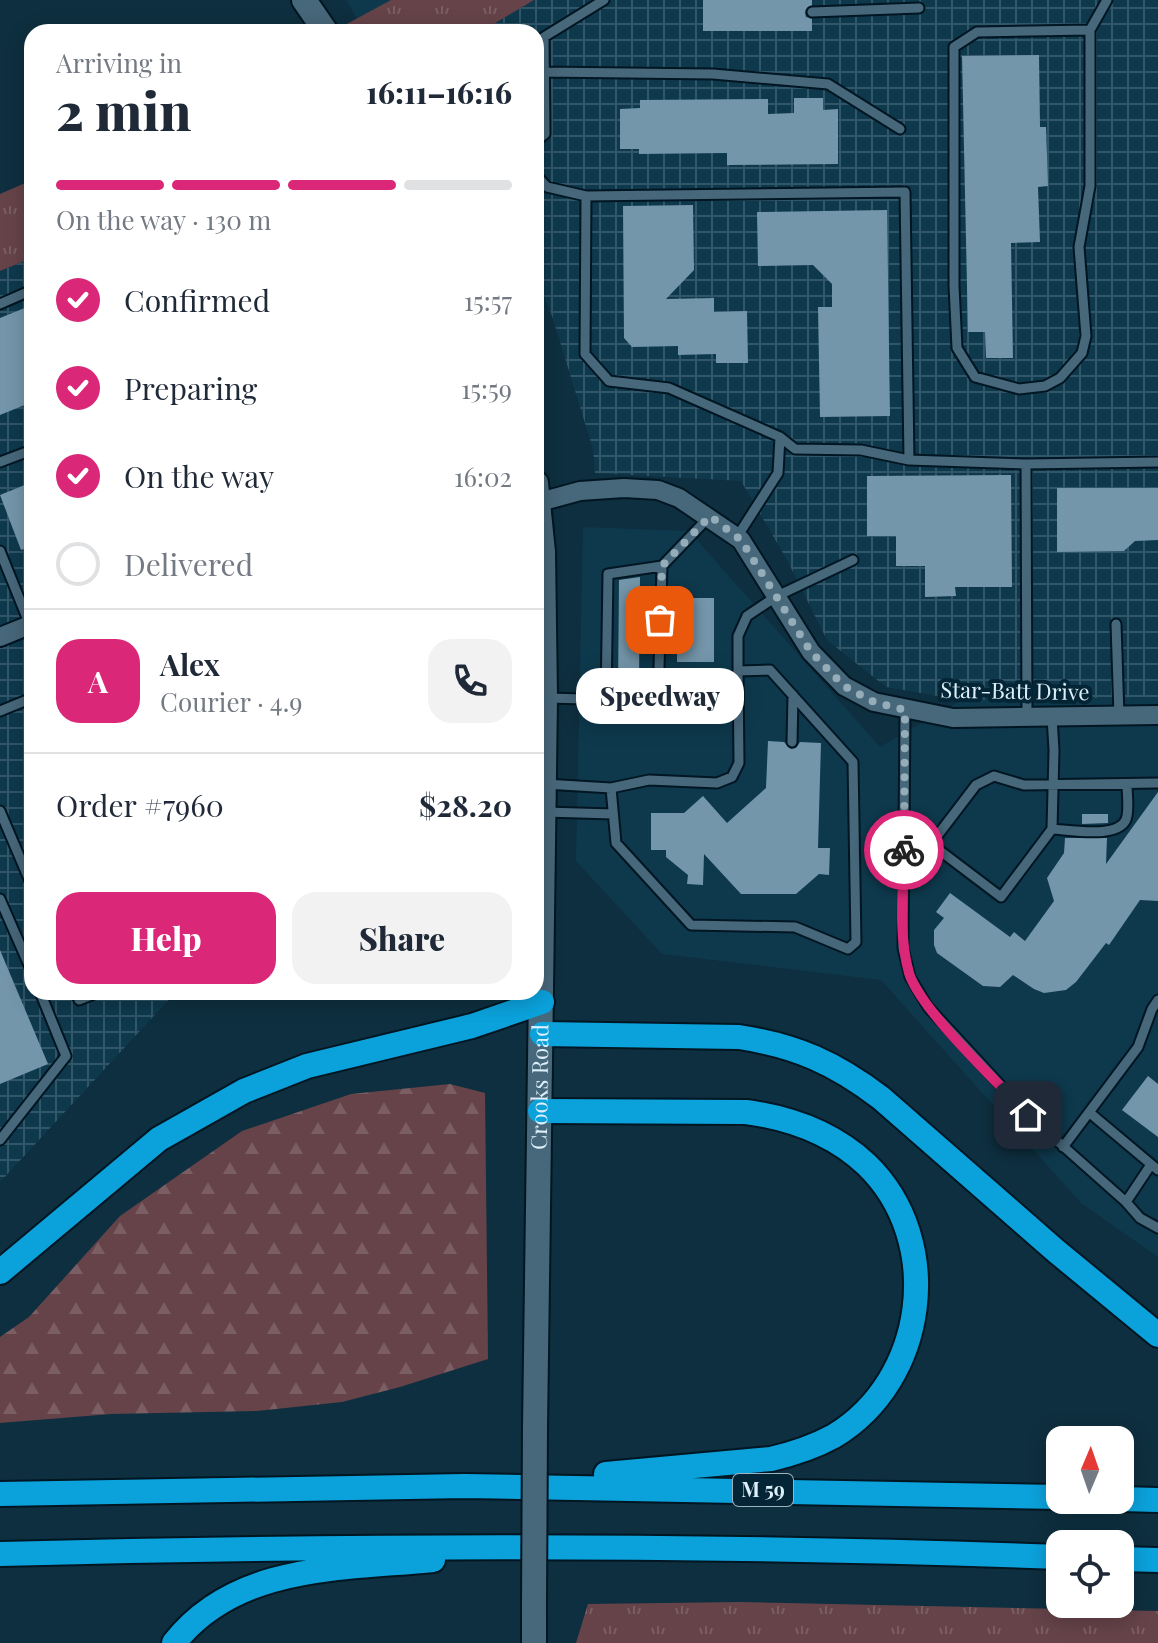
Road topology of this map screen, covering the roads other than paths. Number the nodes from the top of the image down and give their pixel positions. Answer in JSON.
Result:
{"nodes":[{"id":1,"x":304,"y":0,"type":"edge"},
{"id":2,"x":604,"y":0,"type":"edge"},
{"id":3,"x":1107,"y":0,"type":"edge"},
{"id":4,"x":862,"y":5,"type":"edge"},
{"id":5,"x":919,"y":8,"type":"dead end"},
{"id":6,"x":812,"y":12,"type":"dead end"},
{"id":7,"x":320,"y":24,"type":"edge"},
{"id":8,"x":1090,"y":30,"type":"junction"},
{"id":9,"x":544,"y":72,"type":"junction"},
{"id":10,"x":900,"y":129,"type":"dead end"},
{"id":11,"x":544,"y":135,"type":"edge"},
{"id":12,"x":544,"y":184,"type":"edge"},
{"id":13,"x":586,"y":196,"type":"junction"},
{"id":14,"x":24,"y":294,"type":"edge"},
{"id":15,"x":0,"y":304,"type":"edge"},
{"id":16,"x":780,"y":437,"type":"junction"},
{"id":17,"x":24,"y":453,"type":"edge"},
{"id":18,"x":909,"y":460,"type":"junction"},
{"id":19,"x":0,"y":462,"type":"edge"},
{"id":20,"x":1158,"y":462,"type":"edge"},
{"id":21,"x":1026,"y":464,"type":"junction"},
{"id":22,"x":544,"y":495,"type":"edge"},
{"id":23,"x":710,"y":516,"type":"junction"},
{"id":24,"x":737,"y":537,"type":"junction"},
{"id":25,"x":0,"y":551,"type":"edge"},
{"id":26,"x":853,"y":560,"type":"dead end"},
{"id":27,"x":662,"y":566,"type":"junction"},
{"id":28,"x":777,"y":596,"type":"junction"},
{"id":29,"x":24,"y":608,"type":"edge"},
{"id":30,"x":1116,"y":624,"type":"dead end"},
{"id":31,"x":24,"y":628,"type":"edge"},
{"id":32,"x":0,"y":637,"type":"edge"},
{"id":33,"x":738,"y":671,"type":"junction"},
{"id":34,"x":544,"y":685,"type":"edge"},
{"id":35,"x":793,"y":695,"type":"junction"},
{"id":36,"x":606,"y":700,"type":"junction"},
{"id":37,"x":24,"y":701,"type":"edge"},
{"id":38,"x":905,"y":710,"type":"junction"},
{"id":39,"x":0,"y":711,"type":"edge"},
{"id":40,"x":1158,"y":715,"type":"edge"},
{"id":41,"x":1119,"y":716,"type":"junction"},
{"id":42,"x":1027,"y":717,"type":"junction"},
{"id":43,"x":1052,"y":717,"type":"junction"},
{"id":44,"x":792,"y":742,"type":"dead end"},
{"id":45,"x":544,"y":775,"type":"edge"},
{"id":46,"x":1158,"y":783,"type":"edge"},
{"id":47,"x":545,"y":784,"type":"junction"},
{"id":48,"x":1127,"y":784,"type":"junction"},
{"id":49,"x":1053,"y":785,"type":"junction"},
{"id":50,"x":611,"y":788,"type":"junction"},
{"id":51,"x":0,"y":811,"type":"edge"},
{"id":52,"x":544,"y":812,"type":"joint"},
{"id":53,"x":613,"y":814,"type":"junction"},
{"id":54,"x":1052,"y":829,"type":"junction"},
{"id":55,"x":904,"y":835,"type":"junction"},
{"id":56,"x":931,"y":844,"type":"junction"},
{"id":57,"x":24,"y":861,"type":"edge"},
{"id":58,"x":0,"y":899,"type":"edge"},
{"id":59,"x":24,"y":954,"type":"edge"},
{"id":60,"x":43,"y":1000,"type":"edge"},
{"id":61,"x":1158,"y":1000,"type":"edge"},
{"id":62,"x":542,"y":1002,"type":"joint"},
{"id":63,"x":542,"y":1034,"type":"junction"},
{"id":64,"x":540,"y":1111,"type":"junction"},
{"id":65,"x":1090,"y":1113,"type":"junction"},
{"id":66,"x":0,"y":1140,"type":"edge"},
{"id":67,"x":1063,"y":1147,"type":"junction"},
{"id":68,"x":1154,"y":1168,"type":"edge"},
{"id":69,"x":1126,"y":1202,"type":"junction"},
{"id":70,"x":1158,"y":1228,"type":"edge"},
{"id":71,"x":0,"y":1272,"type":"edge"},
{"id":72,"x":1158,"y":1335,"type":"edge"},
{"id":73,"x":465,"y":1486,"type":"junction"},
{"id":74,"x":0,"y":1494,"type":"edge"},
{"id":75,"x":1046,"y":1497,"type":"edge"},
{"id":76,"x":1134,"y":1499,"type":"edge"},
{"id":77,"x":1158,"y":1500,"type":"edge"},
{"id":78,"x":578,"y":1547,"type":"junction"},
{"id":79,"x":0,"y":1554,"type":"edge"},
{"id":80,"x":1046,"y":1556,"type":"edge"},
{"id":81,"x":1134,"y":1559,"type":"edge"},
{"id":82,"x":1158,"y":1560,"type":"edge"},
{"id":83,"x":174,"y":1643,"type":"edge"},
{"id":84,"x":534,"y":1643,"type":"edge"}],
"edges":[{"from":1,"to":7,"type":"main road"},
{"from":2,"to":9,"type":"lane"},
{"from":3,"to":8,"type":"lane"},
{"from":4,"to":5,"type":"lane"},
{"from":4,"to":6,"type":"lane"},
{"from":8,"to":8,"type":"lane"},
{"from":9,"to":10,"type":"lane"},
{"from":9,"to":11,"type":"lane"},
{"from":12,"to":13,"type":"lane"},
{"from":13,"to":16,"type":"lane"},
{"from":13,"to":18,"type":"lane"},
{"from":14,"to":15,"type":"lane"},
{"from":16,"to":18,"type":"lane"},
{"from":16,"to":24,"type":"lane"},
{"from":17,"to":19,"type":"lane"},
{"from":18,"to":21,"type":"lane"},
{"from":20,"to":21,"type":"lane"},
{"from":21,"to":42,"type":"lane"},
{"from":22,"to":23,"type":"street","name":"Star-Batt Drive"},
{"from":23,"to":24,"type":"street","name":"Star-Batt Drive"},
{"from":23,"to":27,"type":"lane"},
{"from":24,"to":28,"type":"street","name":"Star-Batt Drive"},
{"from":25,"to":29,"type":"lane"},
{"from":26,"to":28,"type":"lane"},
{"from":27,"to":36,"type":"lane"},
{"from":27,"to":36,"type":"lane"},
{"from":28,"to":33,"type":"lane"},
{"from":28,"to":38,"type":"street","name":"Star-Batt Drive"},
{"from":30,"to":41,"type":"lane"},
{"from":31,"to":32,"type":"street"},
{"from":33,"to":35,"type":"lane"},
{"from":33,"to":50,"type":"lane"},
{"from":34,"to":36,"type":"lane"},
{"from":35,"to":44,"type":"lane"},
{"from":35,"to":53,"type":"lane"},
{"from":37,"to":39,"type":"lane"},
{"from":38,"to":42,"type":"street","name":"Star-Batt Drive"},
{"from":38,"to":55,"type":"lane"},
{"from":40,"to":41,"type":"street","name":"Star-Batt Drive"},
{"from":41,"to":43,"type":"street","name":"Star-Batt Drive"},
{"from":42,"to":43,"type":"street","name":"Star-Batt Drive"},
{"from":43,"to":49,"type":"lane"},
{"from":45,"to":47,"type":"main road","name":"Crooks Road"},
{"from":46,"to":48,"type":"lane"},
{"from":47,"to":50,"type":"lane"},
{"from":47,"to":52,"type":"main road","name":"Crooks Road"},
{"from":48,"to":49,"type":"lane"},
{"from":48,"to":54,"type":"lane"},
{"from":49,"to":54,"type":"lane"},
{"from":49,"to":56,"type":"lane"},
{"from":50,"to":53,"type":"lane"},
{"from":51,"to":57,"type":"lane"},
{"from":52,"to":53,"type":"lane"},
{"from":54,"to":56,"type":"lane"},
{"from":55,"to":56,"type":"lane"},
{"from":55,"to":67,"type":"lane"},
{"from":58,"to":59,"type":"lane"},
{"from":60,"to":66,"type":"lane"},
{"from":61,"to":65,"type":"lane"},
{"from":62,"to":63,"type":"main road","name":"Crooks Road"},
{"from":62,"to":71,"type":"highway"},
{"from":63,"to":64,"type":"main road","name":"Crooks Road"},
{"from":63,"to":72,"type":"highway"},
{"from":64,"to":73,"type":"highway"},
{"from":64,"to":84,"type":"main road","name":"Crooks Road","bridge":true},
{"from":65,"to":67,"type":"lane"},
{"from":65,"to":68,"type":"lane"},
{"from":67,"to":69,"type":"lane"},
{"from":68,"to":69,"type":"lane"},
{"from":69,"to":70,"type":"lane"},
{"from":73,"to":74,"type":"highway","number":"M 59"},
{"from":73,"to":75,"type":"highway","number":"M 59"},
{"from":76,"to":77,"type":"highway"},
{"from":78,"to":79,"type":"highway"},
{"from":78,"to":80,"type":"highway"},
{"from":78,"to":83,"type":"highway"},
{"from":81,"to":82,"type":"highway"}]}
